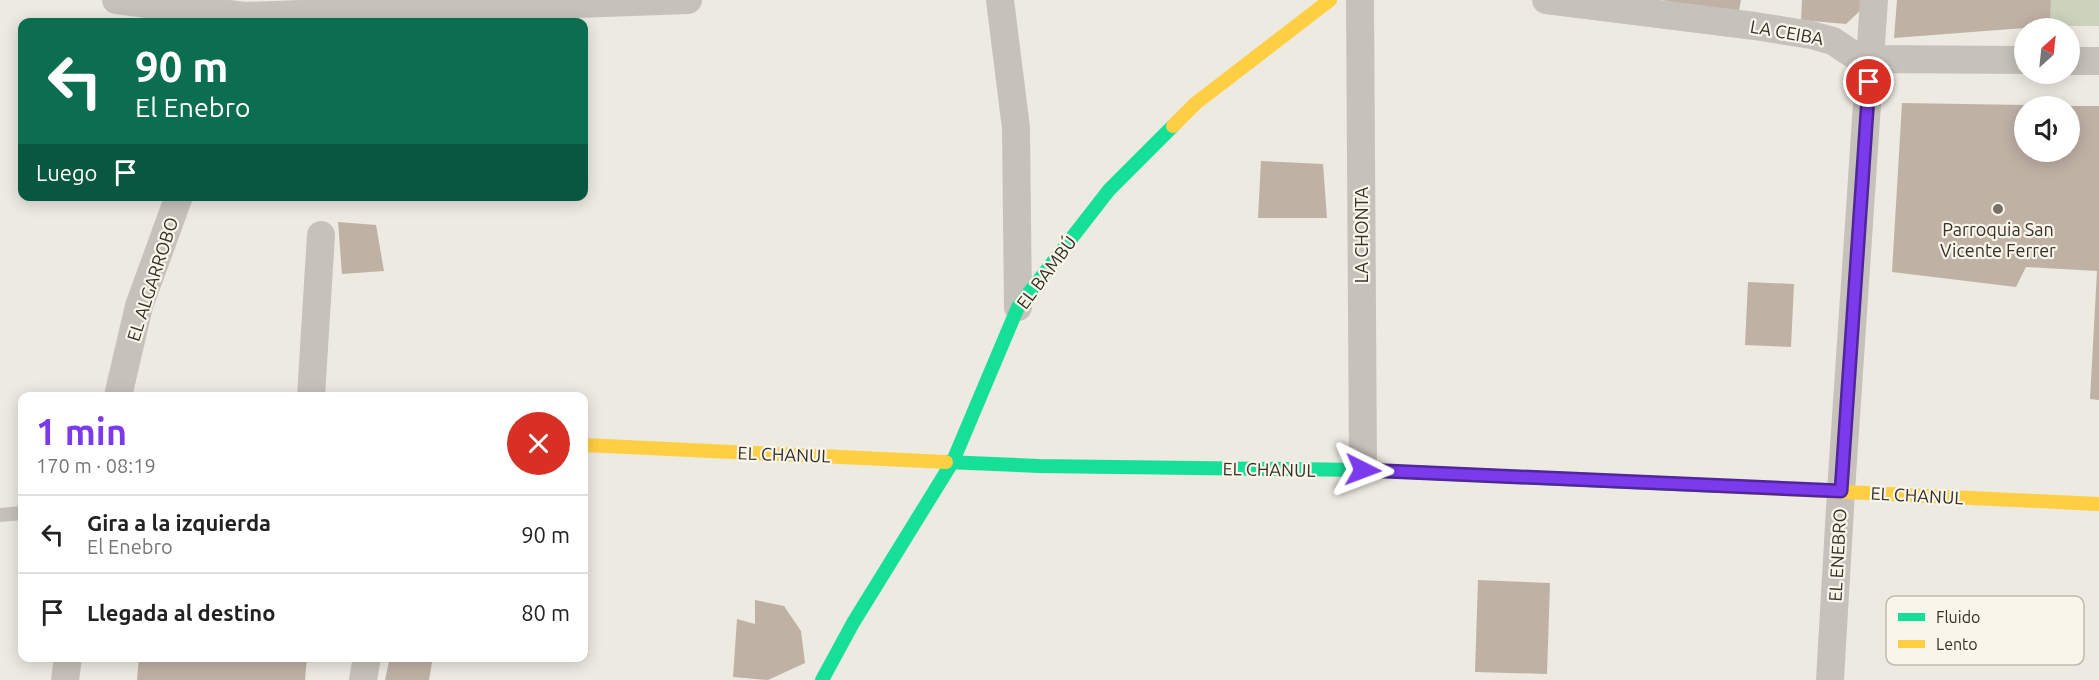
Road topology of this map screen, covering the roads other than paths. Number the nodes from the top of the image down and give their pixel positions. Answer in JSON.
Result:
{"nodes":[{"id":1,"x":116,"y":0,"type":"edge"},
{"id":2,"x":688,"y":0,"type":"edge"},
{"id":3,"x":1000,"y":0,"type":"edge"},
{"id":4,"x":1330,"y":0,"type":"edge"},
{"id":5,"x":1360,"y":0,"type":"edge"},
{"id":6,"x":1546,"y":0,"type":"edge"},
{"id":7,"x":1874,"y":0,"type":"edge"},
{"id":8,"x":244,"y":13,"type":"edge"},
{"id":9,"x":1871,"y":59,"type":"junction"},
{"id":10,"x":2014,"y":60,"type":"edge"},
{"id":11,"x":2080,"y":61,"type":"edge"},
{"id":12,"x":2099,"y":61,"type":"edge"},
{"id":13,"x":177,"y":201,"type":"edge"},
{"id":14,"x":321,"y":235,"type":"dead end"},
{"id":15,"x":1018,"y":307,"type":"junction"},
{"id":16,"x":119,"y":392,"type":"edge"},
{"id":17,"x":311,"y":392,"type":"edge"},
{"id":18,"x":588,"y":446,"type":"edge"},
{"id":19,"x":953,"y":461,"type":"junction"},
{"id":20,"x":1363,"y":470,"type":"junction"},
{"id":21,"x":1841,"y":491,"type":"junction"},
{"id":22,"x":2099,"y":504,"type":"edge"},
{"id":23,"x":18,"y":513,"type":"edge"},
{"id":24,"x":0,"y":515,"type":"edge"},
{"id":25,"x":67,"y":662,"type":"edge"},
{"id":26,"x":366,"y":662,"type":"edge"},
{"id":27,"x":65,"y":680,"type":"edge"},
{"id":28,"x":363,"y":680,"type":"edge"},
{"id":29,"x":822,"y":680,"type":"edge"},
{"id":30,"x":1830,"y":680,"type":"edge"}],
"edges":[{"from":1,"to":8,"type":"street"},
{"from":2,"to":8,"type":"street"},
{"from":3,"to":15,"type":"street"},
{"from":4,"to":15,"type":"street","name":"EL BAMBÚ"},
{"from":5,"to":20,"type":"street","name":"LA CHONTA"},
{"from":6,"to":9,"type":"street","name":"LA CEIBA"},
{"from":7,"to":9,"type":"street","name":"EL ENEBRO"},
{"from":9,"to":10,"type":"street","name":"LA CEIBA"},
{"from":9,"to":21,"type":"street","name":"EL ENEBRO"},
{"from":11,"to":12,"type":"street"},
{"from":13,"to":16,"type":"street","name":"EL ALGARROBO"},
{"from":14,"to":17,"type":"street"},
{"from":15,"to":19,"type":"street","name":"EL BAMBÚ"},
{"from":18,"to":19,"type":"street","name":"EL CHANUL"},
{"from":19,"to":20,"type":"street","name":"EL CHANUL"},
{"from":19,"to":29,"type":"street","name":"EL BAMBÚ"},
{"from":20,"to":21,"type":"street","name":"EL CHANUL"},
{"from":21,"to":22,"type":"street","name":"EL CHANUL"},
{"from":21,"to":30,"type":"street","name":"EL ENEBRO"},
{"from":23,"to":24,"type":"lane"},
{"from":25,"to":27,"type":"street"},
{"from":26,"to":28,"type":"street"}]}
